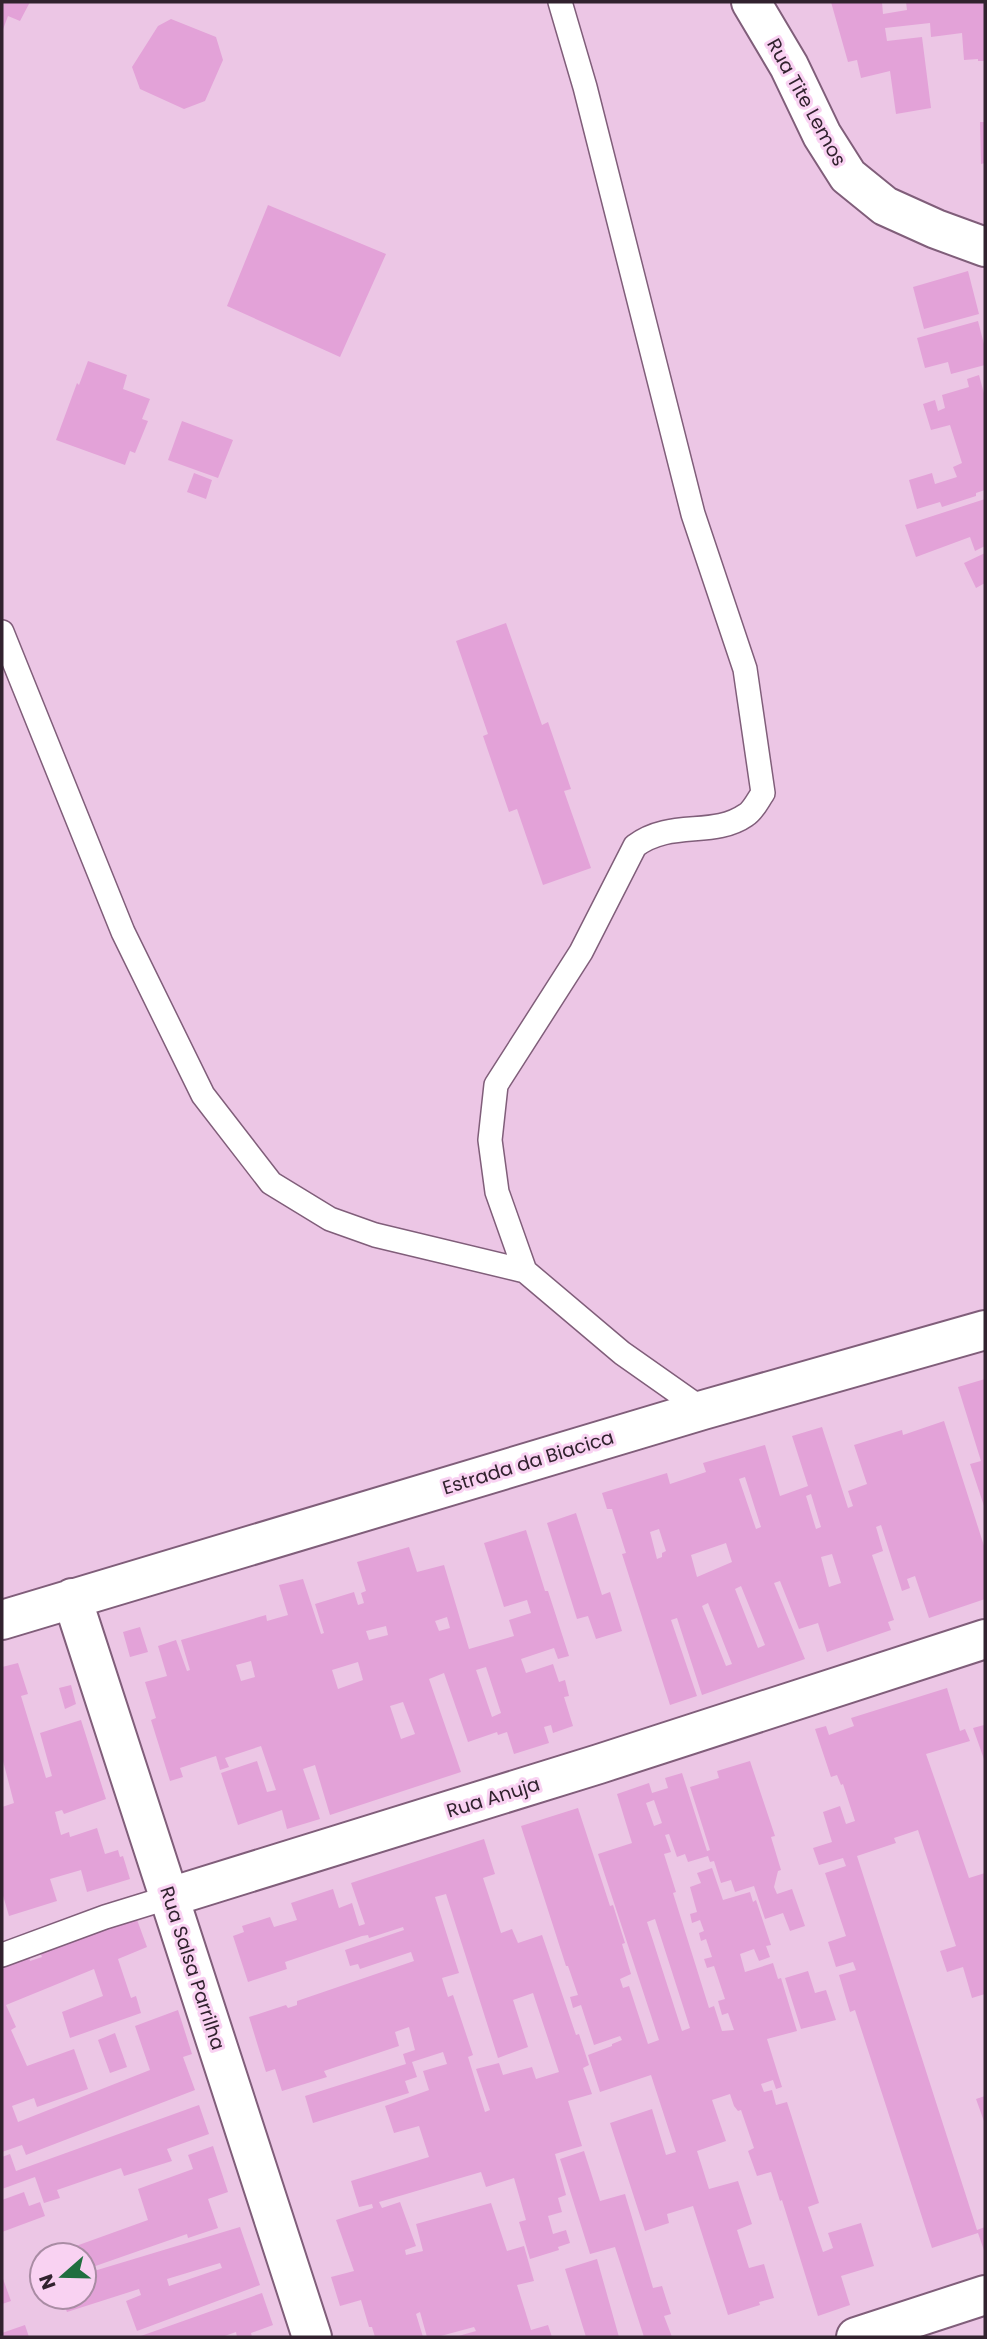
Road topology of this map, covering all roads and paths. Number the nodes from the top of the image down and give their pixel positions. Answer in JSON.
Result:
{"nodes":[{"id":1,"x":560,"y":2,"type":"edge"},
{"id":2,"x":751,"y":2,"type":"edge"},
{"id":3,"x":985,"y":247,"type":"edge"},
{"id":4,"x":2,"y":632,"type":"edge"},
{"id":5,"x":525,"y":1271,"type":"junction"},
{"id":6,"x":985,"y":1330,"type":"edge"},
{"id":7,"x":703,"y":1410,"type":"junction"},
{"id":8,"x":72,"y":1598,"type":"junction"},
{"id":9,"x":2,"y":1620,"type":"edge"},
{"id":10,"x":985,"y":1639,"type":"edge"},
{"id":11,"x":170,"y":1897,"type":"junction"},
{"id":12,"x":2,"y":1955,"type":"edge"},
{"id":13,"x":985,"y":2295,"type":"edge"},
{"id":14,"x":312,"y":2337,"type":"edge"},
{"id":15,"x":856,"y":2337,"type":"edge"}],
"edges":[{"from":1,"to":5,"type":"lane"},
{"from":2,"to":3,"type":"street","name":"Rua Tite Lemos"},
{"from":4,"to":5,"type":"lane"},
{"from":5,"to":7,"type":"lane"},
{"from":6,"to":7,"type":"street","name":"Estrada da Biacica"},
{"from":7,"to":8,"type":"street","name":"Estrada da Biacica"},
{"from":8,"to":9,"type":"street","name":"Estrada da Biacica"},
{"from":8,"to":11,"type":"street","name":"Rua Salsa Parrilha"},
{"from":10,"to":11,"type":"street","name":"Rua Anuja"},
{"from":11,"to":12,"type":"lane","name":"Rua Anuja"},
{"from":11,"to":14,"type":"street","name":"Rua Salsa Parrilha"},
{"from":13,"to":15,"type":"street"}]}
